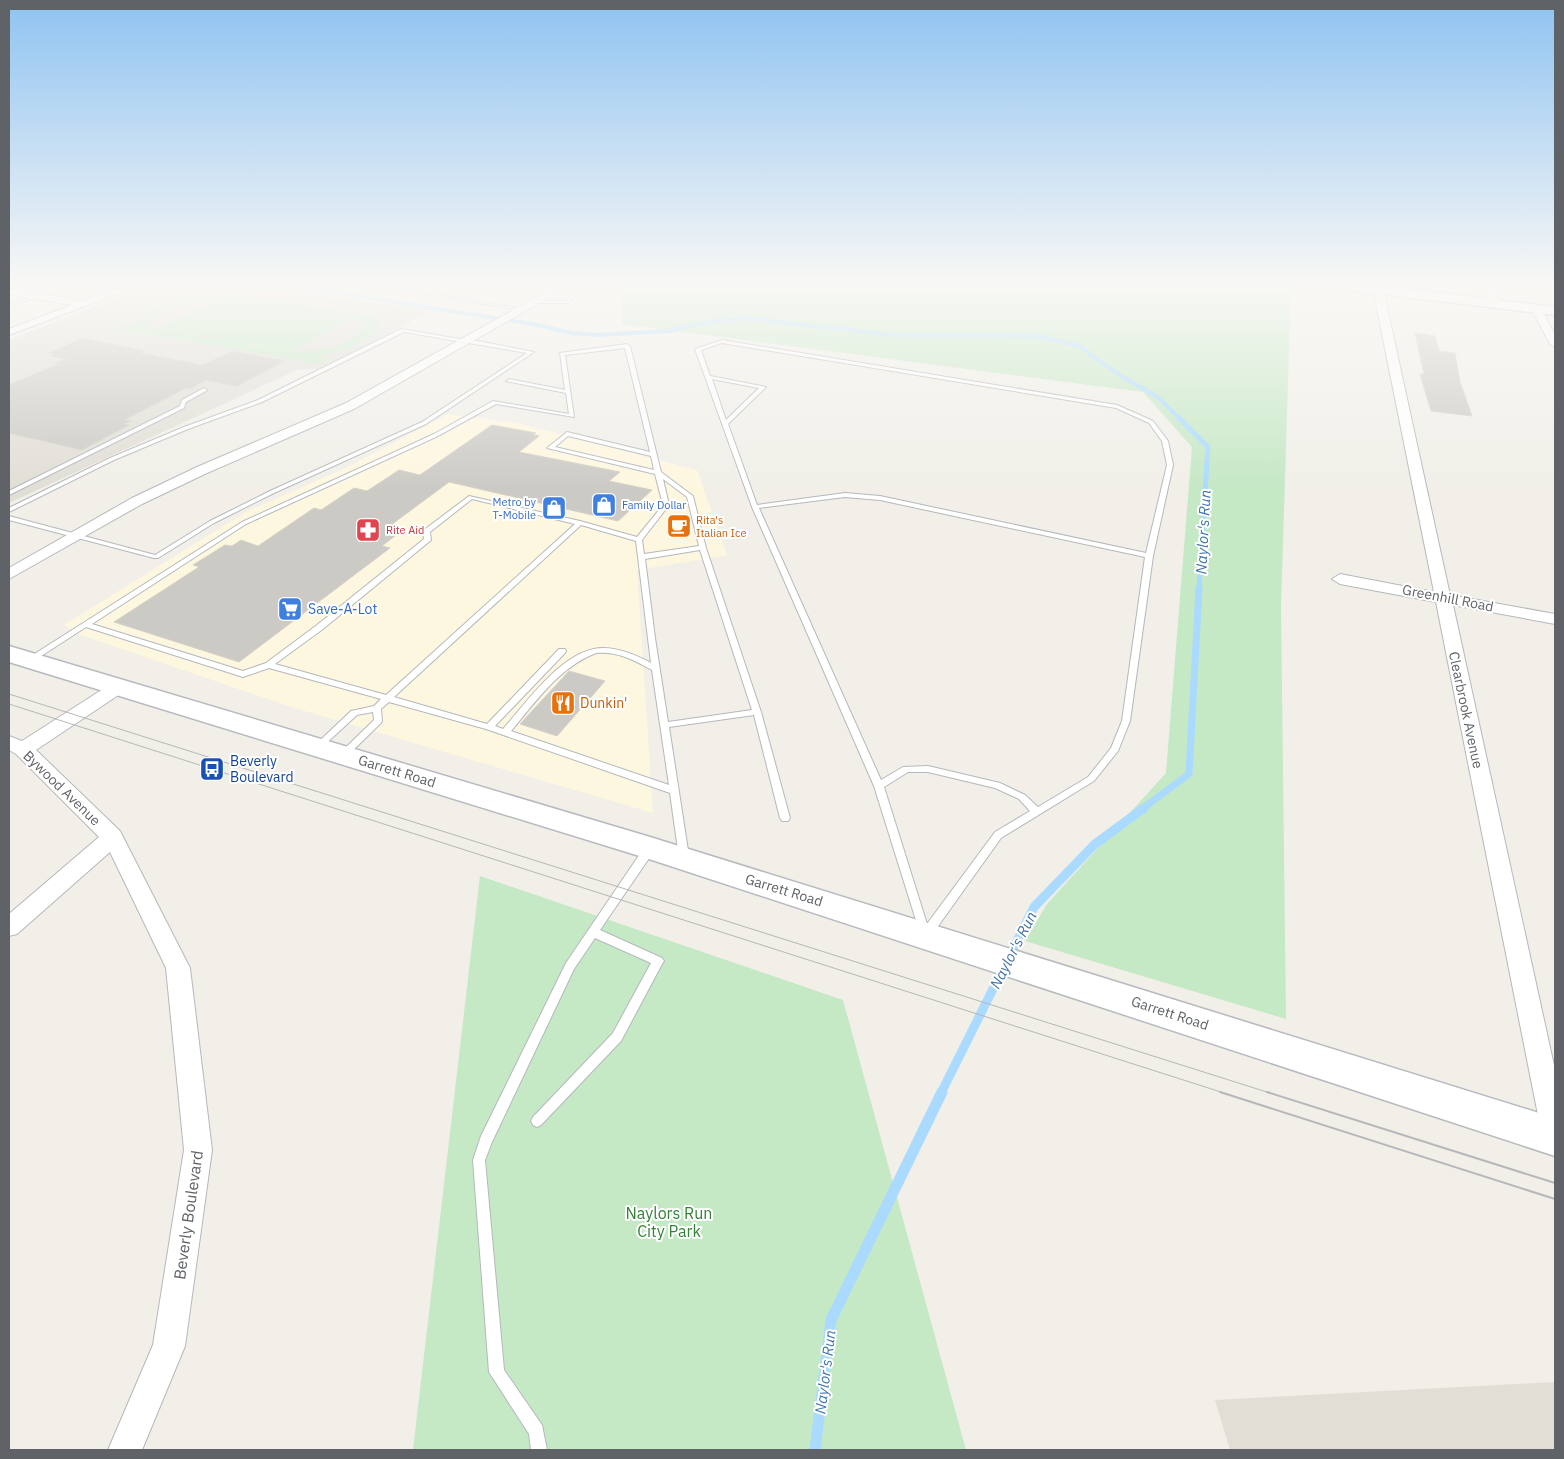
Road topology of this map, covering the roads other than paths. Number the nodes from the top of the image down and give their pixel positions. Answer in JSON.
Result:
{"nodes":[{"id":1,"x":354,"y":354,"type":"edge"},
{"id":2,"x":443,"y":354,"type":"edge"},
{"id":3,"x":528,"y":354,"type":"edge"},
{"id":4,"x":562,"y":354,"type":"edge"},
{"id":5,"x":629,"y":354,"type":"edge"},
{"id":6,"x":700,"y":354,"type":"edge"},
{"id":7,"x":800,"y":354,"type":"edge"},
{"id":8,"x":1392,"y":354,"type":"edge"},
{"id":9,"x":708,"y":377,"type":"junction"},
{"id":10,"x":509,"y":381,"type":"dead end"},
{"id":11,"x":204,"y":390,"type":"dead end"},
{"id":12,"x":568,"y":392,"type":"junction"},
{"id":13,"x":572,"y":416,"type":"junction"},
{"id":14,"x":725,"y":424,"type":"junction"},
{"id":15,"x":567,"y":434,"type":"junction"},
{"id":16,"x":654,"y":454,"type":"junction"},
{"id":17,"x":658,"y":473,"type":"junction"},
{"id":18,"x":9,"y":493,"type":"edge"},
{"id":19,"x":755,"y":507,"type":"junction"},
{"id":20,"x":9,"y":510,"type":"edge"},
{"id":21,"x":9,"y":518,"type":"edge"},
{"id":22,"x":580,"y":524,"type":"junction"},
{"id":23,"x":76,"y":536,"type":"junction"},
{"id":24,"x":639,"y":540,"type":"junction"},
{"id":25,"x":703,"y":548,"type":"junction"},
{"id":26,"x":641,"y":556,"type":"junction"},
{"id":27,"x":1148,"y":556,"type":"junction"},
{"id":28,"x":9,"y":574,"type":"edge"},
{"id":29,"x":1340,"y":579,"type":"dead end"},
{"id":30,"x":1443,"y":597,"type":"junction"},
{"id":31,"x":1555,"y":618,"type":"edge"},
{"id":32,"x":86,"y":624,"type":"junction"},
{"id":33,"x":562,"y":651,"type":"dead end"},
{"id":34,"x":19,"y":657,"type":"edge"},
{"id":35,"x":269,"y":665,"type":"junction"},
{"id":36,"x":656,"y":669,"type":"junction"},
{"id":37,"x":120,"y":686,"type":"junction"},
{"id":38,"x":389,"y":697,"type":"junction"},
{"id":39,"x":377,"y":708,"type":"junction"},
{"id":40,"x":757,"y":712,"type":"junction"},
{"id":41,"x":665,"y":725,"type":"junction"},
{"id":42,"x":489,"y":727,"type":"junction"},
{"id":43,"x":505,"y":732,"type":"junction"},
{"id":44,"x":16,"y":746,"type":"edge"},
{"id":45,"x":330,"y":751,"type":"junction"},
{"id":46,"x":880,"y":786,"type":"junction"},
{"id":47,"x":675,"y":791,"type":"junction"},
{"id":48,"x":1037,"y":812,"type":"junction"},
{"id":49,"x":785,"y":818,"type":"dead end"},
{"id":50,"x":113,"y":837,"type":"junction"},
{"id":51,"x":650,"y":848,"type":"junction"},
{"id":52,"x":685,"y":860,"type":"junction"},
{"id":53,"x":9,"y":927,"type":"edge"},
{"id":54,"x":593,"y":932,"type":"junction"},
{"id":55,"x":926,"y":935,"type":"junction"},
{"id":56,"x":538,"y":1121,"type":"dead end"},
{"id":57,"x":1555,"y":1130,"type":"edge"},
{"id":58,"x":1555,"y":1137,"type":"edge"},
{"id":59,"x":125,"y":1450,"type":"edge"},
{"id":60,"x":539,"y":1450,"type":"edge"}],
"edges":[{"from":1,"to":20,"type":"lane"},
{"from":2,"to":23,"type":"street"},
{"from":3,"to":23,"type":"lane"},
{"from":4,"to":12,"type":"lane"},
{"from":5,"to":16,"type":"lane"},
{"from":6,"to":9,"type":"lane"},
{"from":7,"to":27,"type":"lane"},
{"from":8,"to":30,"type":"street","name":"Clearbrook Avenue"},
{"from":9,"to":14,"type":"lane"},
{"from":9,"to":14,"type":"lane"},
{"from":10,"to":12,"type":"lane"},
{"from":11,"to":18,"type":"lane"},
{"from":12,"to":13,"type":"lane"},
{"from":13,"to":15,"type":"lane"},
{"from":13,"to":32,"type":"lane"},
{"from":14,"to":19,"type":"lane"},
{"from":15,"to":16,"type":"lane"},
{"from":15,"to":17,"type":"lane"},
{"from":16,"to":17,"type":"lane"},
{"from":17,"to":24,"type":"lane"},
{"from":17,"to":25,"type":"lane"},
{"from":19,"to":27,"type":"lane"},
{"from":19,"to":46,"type":"lane"},
{"from":21,"to":23,"type":"lane"},
{"from":22,"to":24,"type":"lane"},
{"from":22,"to":35,"type":"lane"},
{"from":22,"to":38,"type":"lane"},
{"from":23,"to":28,"type":"street"},
{"from":24,"to":26,"type":"lane"},
{"from":25,"to":26,"type":"lane"},
{"from":25,"to":40,"type":"lane"},
{"from":26,"to":36,"type":"lane"},
{"from":27,"to":48,"type":"lane"},
{"from":29,"to":30,"type":"street","name":"Greenhill Road"},
{"from":30,"to":31,"type":"street","name":"Greenhill Road"},
{"from":30,"to":57,"type":"street","name":"Clearbrook Avenue"},
{"from":32,"to":34,"type":"lane"},
{"from":32,"to":35,"type":"lane"},
{"from":33,"to":42,"type":"lane"},
{"from":34,"to":37,"type":"main road","name":"Garrett Road"},
{"from":35,"to":38,"type":"lane"},
{"from":36,"to":41,"type":"lane"},
{"from":36,"to":43,"type":"lane"},
{"from":37,"to":44,"type":"street"},
{"from":37,"to":45,"type":"main road","name":"Garrett Road"},
{"from":38,"to":39,"type":"lane"},
{"from":38,"to":42,"type":"lane"},
{"from":39,"to":45,"type":"lane"},
{"from":39,"to":45,"type":"lane"},
{"from":40,"to":41,"type":"lane"},
{"from":40,"to":49,"type":"lane"},
{"from":41,"to":47,"type":"lane"},
{"from":42,"to":43,"type":"lane"},
{"from":43,"to":47,"type":"lane"},
{"from":44,"to":50,"type":"street","name":"Bywood Avenue"},
{"from":45,"to":51,"type":"main road","name":"Garrett Road"},
{"from":46,"to":48,"type":"lane"},
{"from":46,"to":55,"type":"lane"},
{"from":47,"to":52,"type":"lane"},
{"from":48,"to":55,"type":"lane"},
{"from":50,"to":53,"type":"street"},
{"from":50,"to":59,"type":"street","name":"Beverly Boulevard"},
{"from":51,"to":52,"type":"main road","name":"Garrett Road"},
{"from":51,"to":54,"type":"lane"},
{"from":52,"to":55,"type":"main road","name":"Garrett Road"},
{"from":54,"to":56,"type":"lane"},
{"from":54,"to":60,"type":"lane"},
{"from":55,"to":58,"type":"main road","name":"Garrett Road"}]}
